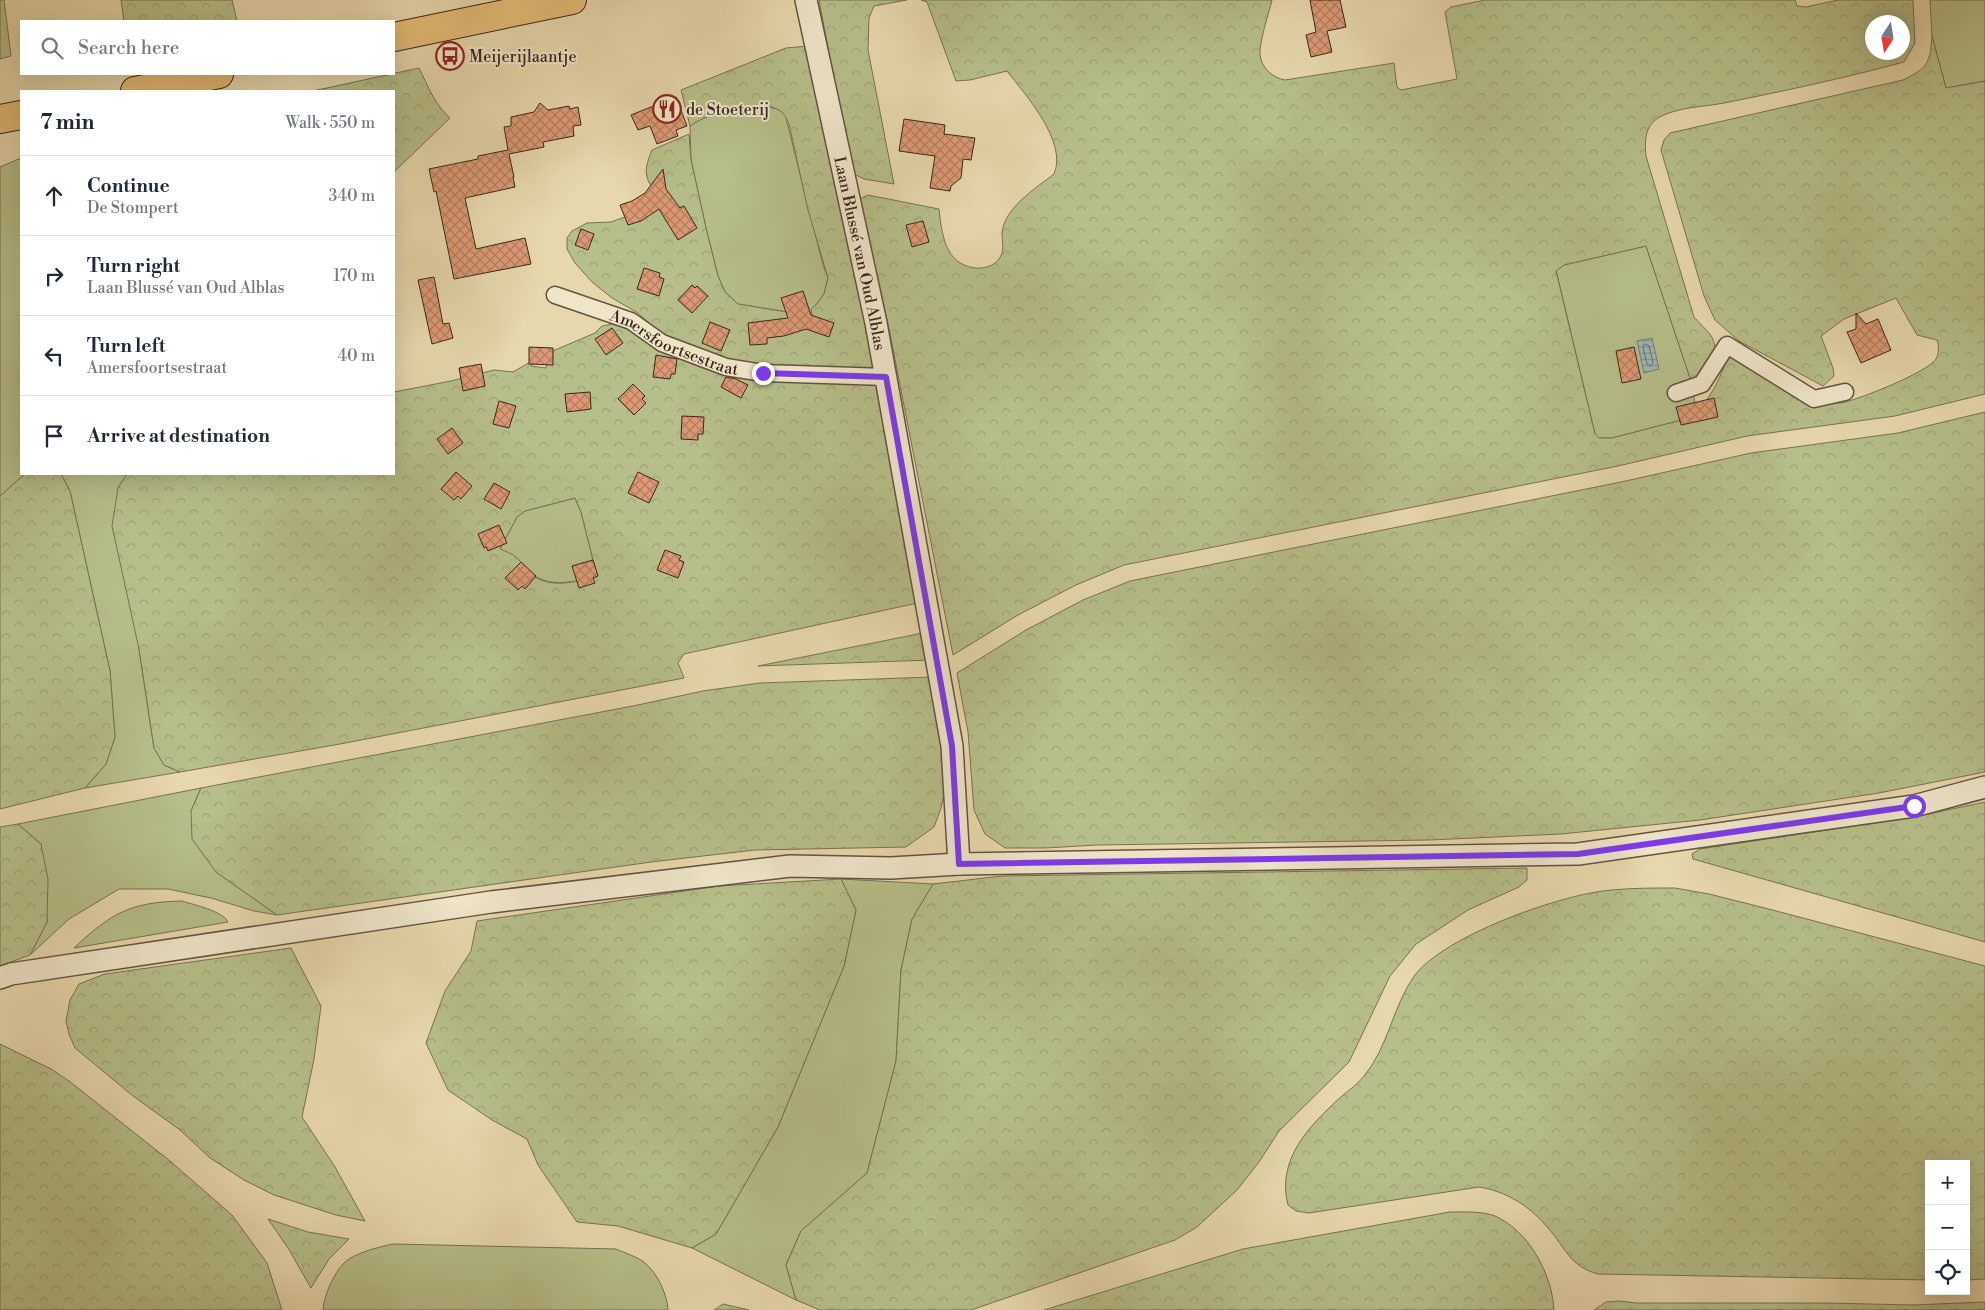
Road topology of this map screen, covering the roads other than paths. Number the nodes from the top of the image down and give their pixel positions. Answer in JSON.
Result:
{"nodes":[{"id":1,"x":572,"y":0,"type":"edge"},
{"id":2,"x":806,"y":0,"type":"edge"},
{"id":3,"x":395,"y":37,"type":"edge"},
{"id":4,"x":214,"y":75,"type":"edge"},
{"id":5,"x":140,"y":90,"type":"edge"},
{"id":6,"x":20,"y":115,"type":"edge"},
{"id":7,"x":0,"y":119,"type":"edge"},
{"id":8,"x":555,"y":295,"type":"dead end"},
{"id":9,"x":886,"y":377,"type":"junction"},
{"id":10,"x":1676,"y":392,"type":"dead end"},
{"id":11,"x":1845,"y":392,"type":"dead end"},
{"id":12,"x":1985,"y":787,"type":"edge"},
{"id":13,"x":959,"y":864,"type":"junction"},
{"id":14,"x":0,"y":978,"type":"edge"}],
"edges":[{"from":1,"to":3,"type":"main road"},
{"from":2,"to":9,"type":"street","name":"Laan Blussé van Oud Alblas"},
{"from":4,"to":5,"type":"main road"},
{"from":6,"to":7,"type":"main road"},
{"from":8,"to":9,"type":"street","name":"Amersfoortsestraat"},
{"from":9,"to":13,"type":"street","name":"Laan Blussé van Oud Alblas"},
{"from":10,"to":11,"type":"street"},
{"from":12,"to":13,"type":"street"},
{"from":13,"to":14,"type":"street"}]}
